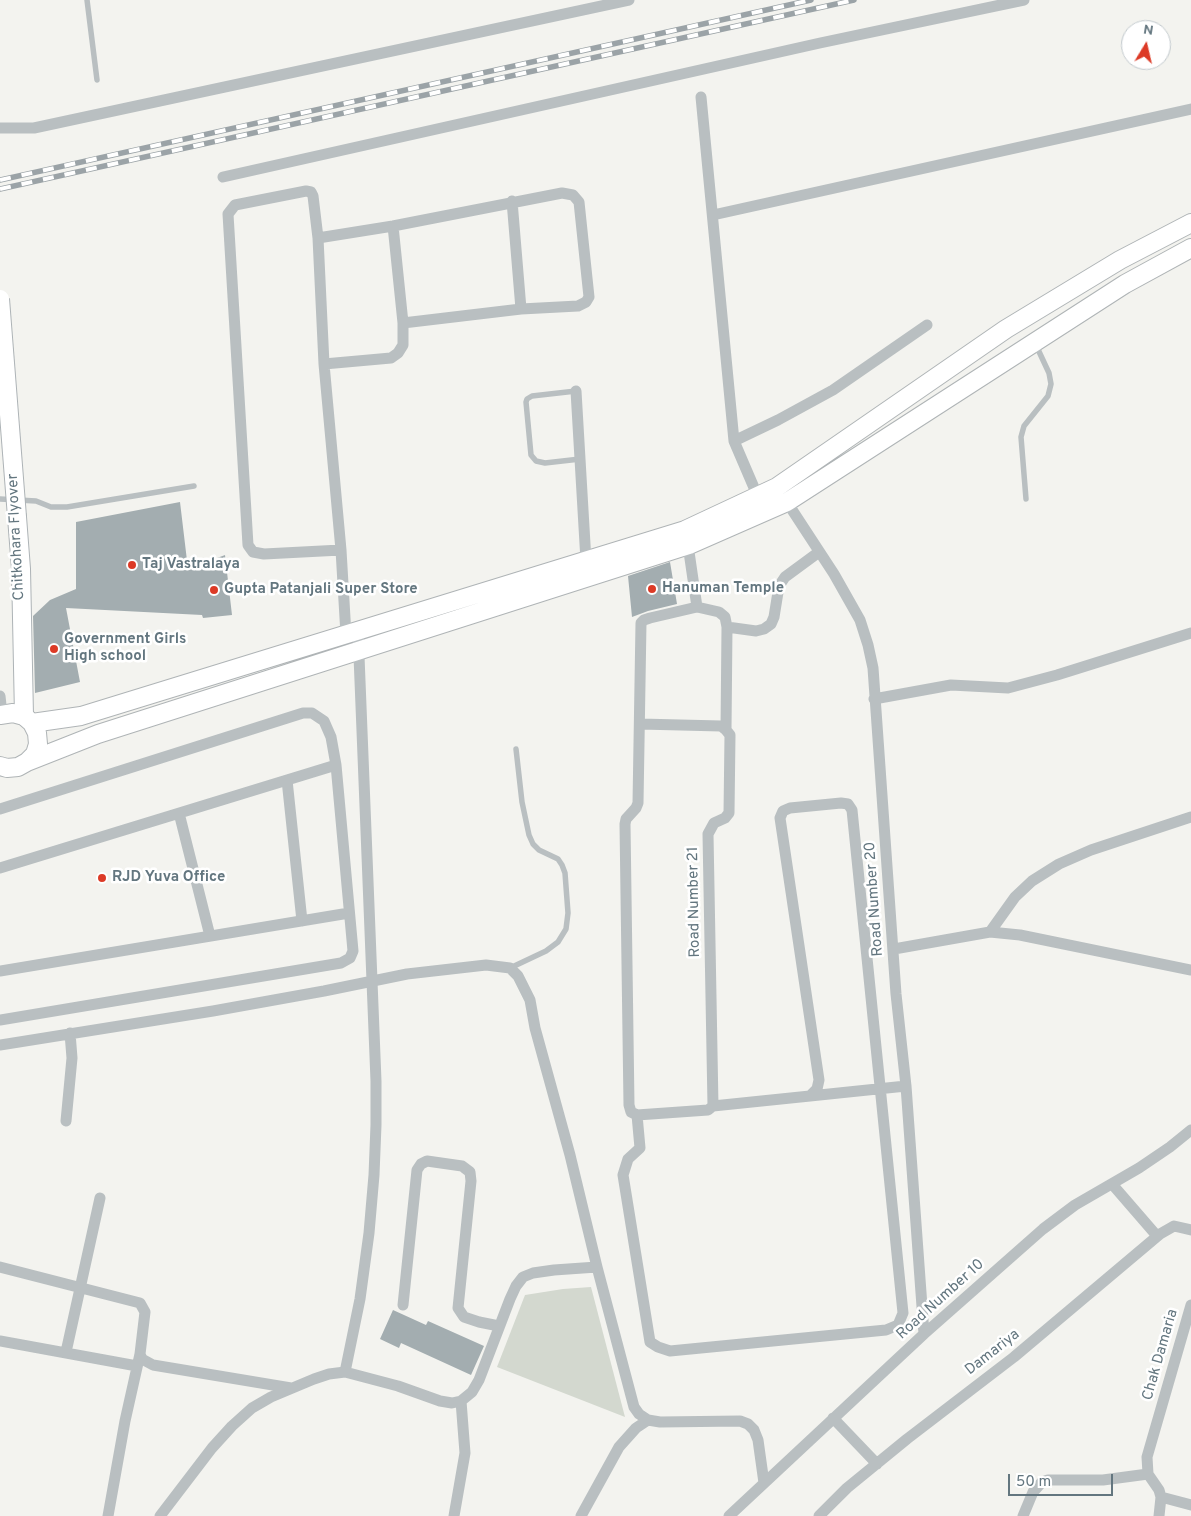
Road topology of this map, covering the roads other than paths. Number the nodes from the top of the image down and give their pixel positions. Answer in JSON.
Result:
{"nodes":[{"id":1,"x":87,"y":0,"type":"edge"},
{"id":2,"x":629,"y":0,"type":"edge"},
{"id":3,"x":1024,"y":0,"type":"edge"},
{"id":4,"x":97,"y":80,"type":"dead end"},
{"id":5,"x":701,"y":98,"type":"dead end"},
{"id":6,"x":1191,"y":109,"type":"edge"},
{"id":7,"x":0,"y":128,"type":"edge"},
{"id":8,"x":223,"y":177,"type":"dead end"},
{"id":9,"x":512,"y":202,"type":"junction"},
{"id":10,"x":713,"y":215,"type":"junction"},
{"id":11,"x":1191,"y":224,"type":"edge"},
{"id":12,"x":393,"y":226,"type":"junction"},
{"id":13,"x":318,"y":238,"type":"junction"},
{"id":14,"x":1191,"y":248,"type":"edge"},
{"id":15,"x":0,"y":299,"type":"edge"},
{"id":16,"x":521,"y":310,"type":"junction"},
{"id":17,"x":403,"y":323,"type":"junction"},
{"id":18,"x":927,"y":325,"type":"dead end"},
{"id":19,"x":1034,"y":341,"type":"junction"},
{"id":20,"x":324,"y":364,"type":"junction"},
{"id":21,"x":576,"y":391,"type":"joint"},
{"id":22,"x":734,"y":441,"type":"junction"},
{"id":23,"x":580,"y":459,"type":"junction"},
{"id":24,"x":194,"y":486,"type":"dead end"},
{"id":25,"x":777,"y":487,"type":"junction"},
{"id":26,"x":758,"y":496,"type":"junction"},
{"id":27,"x":0,"y":498,"type":"edge"},
{"id":28,"x":1026,"y":499,"type":"dead end"},
{"id":29,"x":787,"y":502,"type":"junction"},
{"id":30,"x":687,"y":538,"type":"junction"},
{"id":31,"x":341,"y":550,"type":"junction"},
{"id":32,"x":819,"y":552,"type":"junction"},
{"id":33,"x":586,"y":561,"type":"junction"},
{"id":34,"x":696,"y":607,"type":"junction"},
{"id":35,"x":727,"y":627,"type":"junction"},
{"id":36,"x":352,"y":633,"type":"junction"},
{"id":37,"x":1191,"y":633,"type":"edge"},
{"id":38,"x":359,"y":649,"type":"junction"},
{"id":39,"x":0,"y":696,"type":"edge"},
{"id":40,"x":874,"y":699,"type":"junction"},
{"id":41,"x":1,"y":714,"type":"edge"},
{"id":42,"x":28,"y":719,"type":"junction"},
{"id":43,"x":640,"y":724,"type":"junction"},
{"id":44,"x":726,"y":730,"type":"junction"},
{"id":45,"x":516,"y":749,"type":"dead end"},
{"id":46,"x":27,"y":762,"type":"junction"},
{"id":47,"x":336,"y":765,"type":"junction"},
{"id":48,"x":2,"y":768,"type":"edge"},
{"id":49,"x":287,"y":780,"type":"junction"},
{"id":50,"x":0,"y":809,"type":"edge"},
{"id":51,"x":179,"y":813,"type":"junction"},
{"id":52,"x":1191,"y":817,"type":"edge"},
{"id":53,"x":0,"y":868,"type":"edge"},
{"id":54,"x":349,"y":913,"type":"junction"},
{"id":55,"x":302,"y":921,"type":"junction"},
{"id":56,"x":990,"y":932,"type":"junction"},
{"id":57,"x":210,"y":936,"type":"junction"},
{"id":58,"x":894,"y":949,"type":"junction"},
{"id":59,"x":510,"y":968,"type":"junction"},
{"id":60,"x":1191,"y":970,"type":"edge"},
{"id":61,"x":0,"y":971,"type":"edge"},
{"id":62,"x":372,"y":981,"type":"junction"},
{"id":63,"x":0,"y":1020,"type":"edge"},
{"id":64,"x":70,"y":1032,"type":"junction"},
{"id":65,"x":0,"y":1044,"type":"edge"},
{"id":66,"x":906,"y":1086,"type":"junction"},
{"id":67,"x":881,"y":1089,"type":"junction"},
{"id":68,"x":810,"y":1096,"type":"junction"},
{"id":69,"x":710,"y":1108,"type":"junction"},
{"id":70,"x":637,"y":1115,"type":"junction"},
{"id":71,"x":66,"y":1122,"type":"dead end"},
{"id":72,"x":1189,"y":1136,"type":"edge"},
{"id":73,"x":1112,"y":1184,"type":"junction"},
{"id":74,"x":100,"y":1198,"type":"dead end"},
{"id":75,"x":1191,"y":1230,"type":"edge"},
{"id":76,"x":1157,"y":1236,"type":"junction"},
{"id":77,"x":0,"y":1267,"type":"edge"},
{"id":78,"x":597,"y":1267,"type":"junction"},
{"id":79,"x":81,"y":1287,"type":"junction"},
{"id":80,"x":403,"y":1305,"type":"dead end"},
{"id":81,"x":1191,"y":1305,"type":"edge"},
{"id":82,"x":499,"y":1326,"type":"junction"},
{"id":83,"x":924,"y":1334,"type":"junction"},
{"id":84,"x":0,"y":1341,"type":"edge"},
{"id":85,"x":66,"y":1352,"type":"junction"},
{"id":86,"x":140,"y":1354,"type":"junction"},
{"id":87,"x":137,"y":1366,"type":"junction"},
{"id":88,"x":345,"y":1372,"type":"junction"},
{"id":89,"x":292,"y":1388,"type":"junction"},
{"id":90,"x":462,"y":1401,"type":"junction"},
{"id":91,"x":833,"y":1418,"type":"junction"},
{"id":92,"x":648,"y":1420,"type":"junction"},
{"id":93,"x":877,"y":1464,"type":"junction"},
{"id":94,"x":1148,"y":1474,"type":"junction"},
{"id":95,"x":764,"y":1483,"type":"junction"},
{"id":96,"x":1161,"y":1497,"type":"junction"},
{"id":97,"x":1191,"y":1505,"type":"edge"},
{"id":98,"x":108,"y":1516,"type":"edge"},
{"id":99,"x":160,"y":1516,"type":"edge"},
{"id":100,"x":454,"y":1516,"type":"edge"},
{"id":101,"x":580,"y":1516,"type":"edge"},
{"id":102,"x":729,"y":1516,"type":"edge"},
{"id":103,"x":819,"y":1516,"type":"edge"},
{"id":104,"x":1023,"y":1516,"type":"edge"},
{"id":105,"x":1159,"y":1516,"type":"edge"}],
"edges":[{"from":1,"to":4,"type":"lane"},
{"from":2,"to":7,"type":"street"},
{"from":3,"to":8,"type":"street"},
{"from":5,"to":10,"type":"street"},
{"from":6,"to":10,"type":"street"},
{"from":9,"to":12,"type":"street"},
{"from":9,"to":16,"type":"street"},
{"from":9,"to":16,"type":"street"},
{"from":10,"to":22,"type":"street"},
{"from":11,"to":25,"type":"main road"},
{"from":12,"to":13,"type":"street"},
{"from":12,"to":17,"type":"street"},
{"from":13,"to":20,"type":"street"},
{"from":13,"to":31,"type":"street"},
{"from":14,"to":19,"type":"main road"},
{"from":15,"to":42,"type":"main road","name":"Chitkohara Flyover","bridge":true},
{"from":16,"to":17,"type":"street"},
{"from":17,"to":20,"type":"street"},
{"from":18,"to":22,"type":"street"},
{"from":19,"to":28,"type":"lane"},
{"from":19,"to":29,"type":"main road"},
{"from":20,"to":31,"type":"street"},
{"from":21,"to":23,"type":"street"},
{"from":21,"to":23,"type":"lane"},
{"from":22,"to":26,"type":"street"},
{"from":23,"to":33,"type":"street"},
{"from":24,"to":27,"type":"lane"},
{"from":25,"to":26,"type":"main road"},
{"from":25,"to":29,"type":"street","name":"Road Number 20"},
{"from":26,"to":30,"type":"main road"},
{"from":29,"to":30,"type":"main road"},
{"from":29,"to":32,"type":"street","name":"Road Number 20"},
{"from":30,"to":33,"type":"main road"},
{"from":30,"to":34,"type":"street"},
{"from":30,"to":38,"type":"main road"},
{"from":31,"to":36,"type":"street"},
{"from":32,"to":35,"type":"street"},
{"from":32,"to":40,"type":"street","name":"Road Number 20"},
{"from":33,"to":36,"type":"main road"},
{"from":34,"to":35,"type":"street"},
{"from":34,"to":43,"type":"street"},
{"from":35,"to":44,"type":"street"},
{"from":36,"to":38,"type":"street"},
{"from":36,"to":42,"type":"main road"},
{"from":37,"to":40,"type":"street"},
{"from":38,"to":46,"type":"main road"},
{"from":38,"to":62,"type":"street"},
{"from":39,"to":41,"type":"street"},
{"from":40,"to":58,"type":"street","name":"Road Number 20"},
{"from":41,"to":42,"type":"main road"},
{"from":42,"to":46,"type":"main road","name":"Chitkohara Flyover"},
{"from":43,"to":44,"type":"street"},
{"from":43,"to":70,"type":"street"},
{"from":44,"to":69,"type":"street","name":"Road Number 21"},
{"from":45,"to":59,"type":"lane"},
{"from":46,"to":48,"type":"main road"},
{"from":47,"to":49,"type":"street"},
{"from":47,"to":50,"type":"street"},
{"from":47,"to":54,"type":"street"},
{"from":49,"to":51,"type":"street"},
{"from":49,"to":55,"type":"street"},
{"from":51,"to":53,"type":"street"},
{"from":51,"to":57,"type":"street"},
{"from":52,"to":56,"type":"street"},
{"from":54,"to":55,"type":"street"},
{"from":54,"to":63,"type":"street"},
{"from":55,"to":57,"type":"street"},
{"from":56,"to":58,"type":"street"},
{"from":56,"to":60,"type":"street"},
{"from":57,"to":61,"type":"street"},
{"from":58,"to":66,"type":"street","name":"Road Number 20"},
{"from":59,"to":62,"type":"street"},
{"from":59,"to":78,"type":"street"},
{"from":62,"to":64,"type":"street"},
{"from":62,"to":88,"type":"street"},
{"from":64,"to":65,"type":"street"},
{"from":64,"to":71,"type":"street"},
{"from":66,"to":67,"type":"street"},
{"from":66,"to":83,"type":"street","name":"Road Number 20"},
{"from":67,"to":68,"type":"street"},
{"from":67,"to":68,"type":"street"},
{"from":67,"to":70,"type":"street"},
{"from":68,"to":69,"type":"street"},
{"from":69,"to":70,"type":"street"},
{"from":72,"to":73,"type":"street","name":"Road Number 10"},
{"from":73,"to":76,"type":"street"},
{"from":73,"to":83,"type":"street","name":"Road Number 10"},
{"from":74,"to":79,"type":"street"},
{"from":75,"to":76,"type":"street","name":"Damariya"},
{"from":76,"to":93,"type":"street","name":"Damariya"},
{"from":77,"to":79,"type":"street"},
{"from":78,"to":82,"type":"street"},
{"from":78,"to":92,"type":"street"},
{"from":79,"to":85,"type":"street"},
{"from":79,"to":86,"type":"street"},
{"from":80,"to":82,"type":"street"},
{"from":81,"to":94,"type":"street","name":"Chak Damaria"},
{"from":82,"to":90,"type":"street"},
{"from":83,"to":91,"type":"street","name":"Road Number 10"},
{"from":84,"to":85,"type":"street"},
{"from":85,"to":87,"type":"street"},
{"from":86,"to":87,"type":"street"},
{"from":86,"to":89,"type":"street"},
{"from":87,"to":98,"type":"street"},
{"from":88,"to":89,"type":"street"},
{"from":88,"to":90,"type":"street"},
{"from":89,"to":99,"type":"street"},
{"from":90,"to":100,"type":"street"},
{"from":91,"to":93,"type":"street"},
{"from":91,"to":95,"type":"street","name":"Road Number 10"},
{"from":92,"to":95,"type":"street"},
{"from":92,"to":101,"type":"street"},
{"from":93,"to":103,"type":"street","name":"Damariya"},
{"from":94,"to":96,"type":"street"},
{"from":94,"to":104,"type":"street"},
{"from":95,"to":102,"type":"street","name":"Road Number 10"},
{"from":96,"to":97,"type":"street"},
{"from":96,"to":105,"type":"street"}]}
